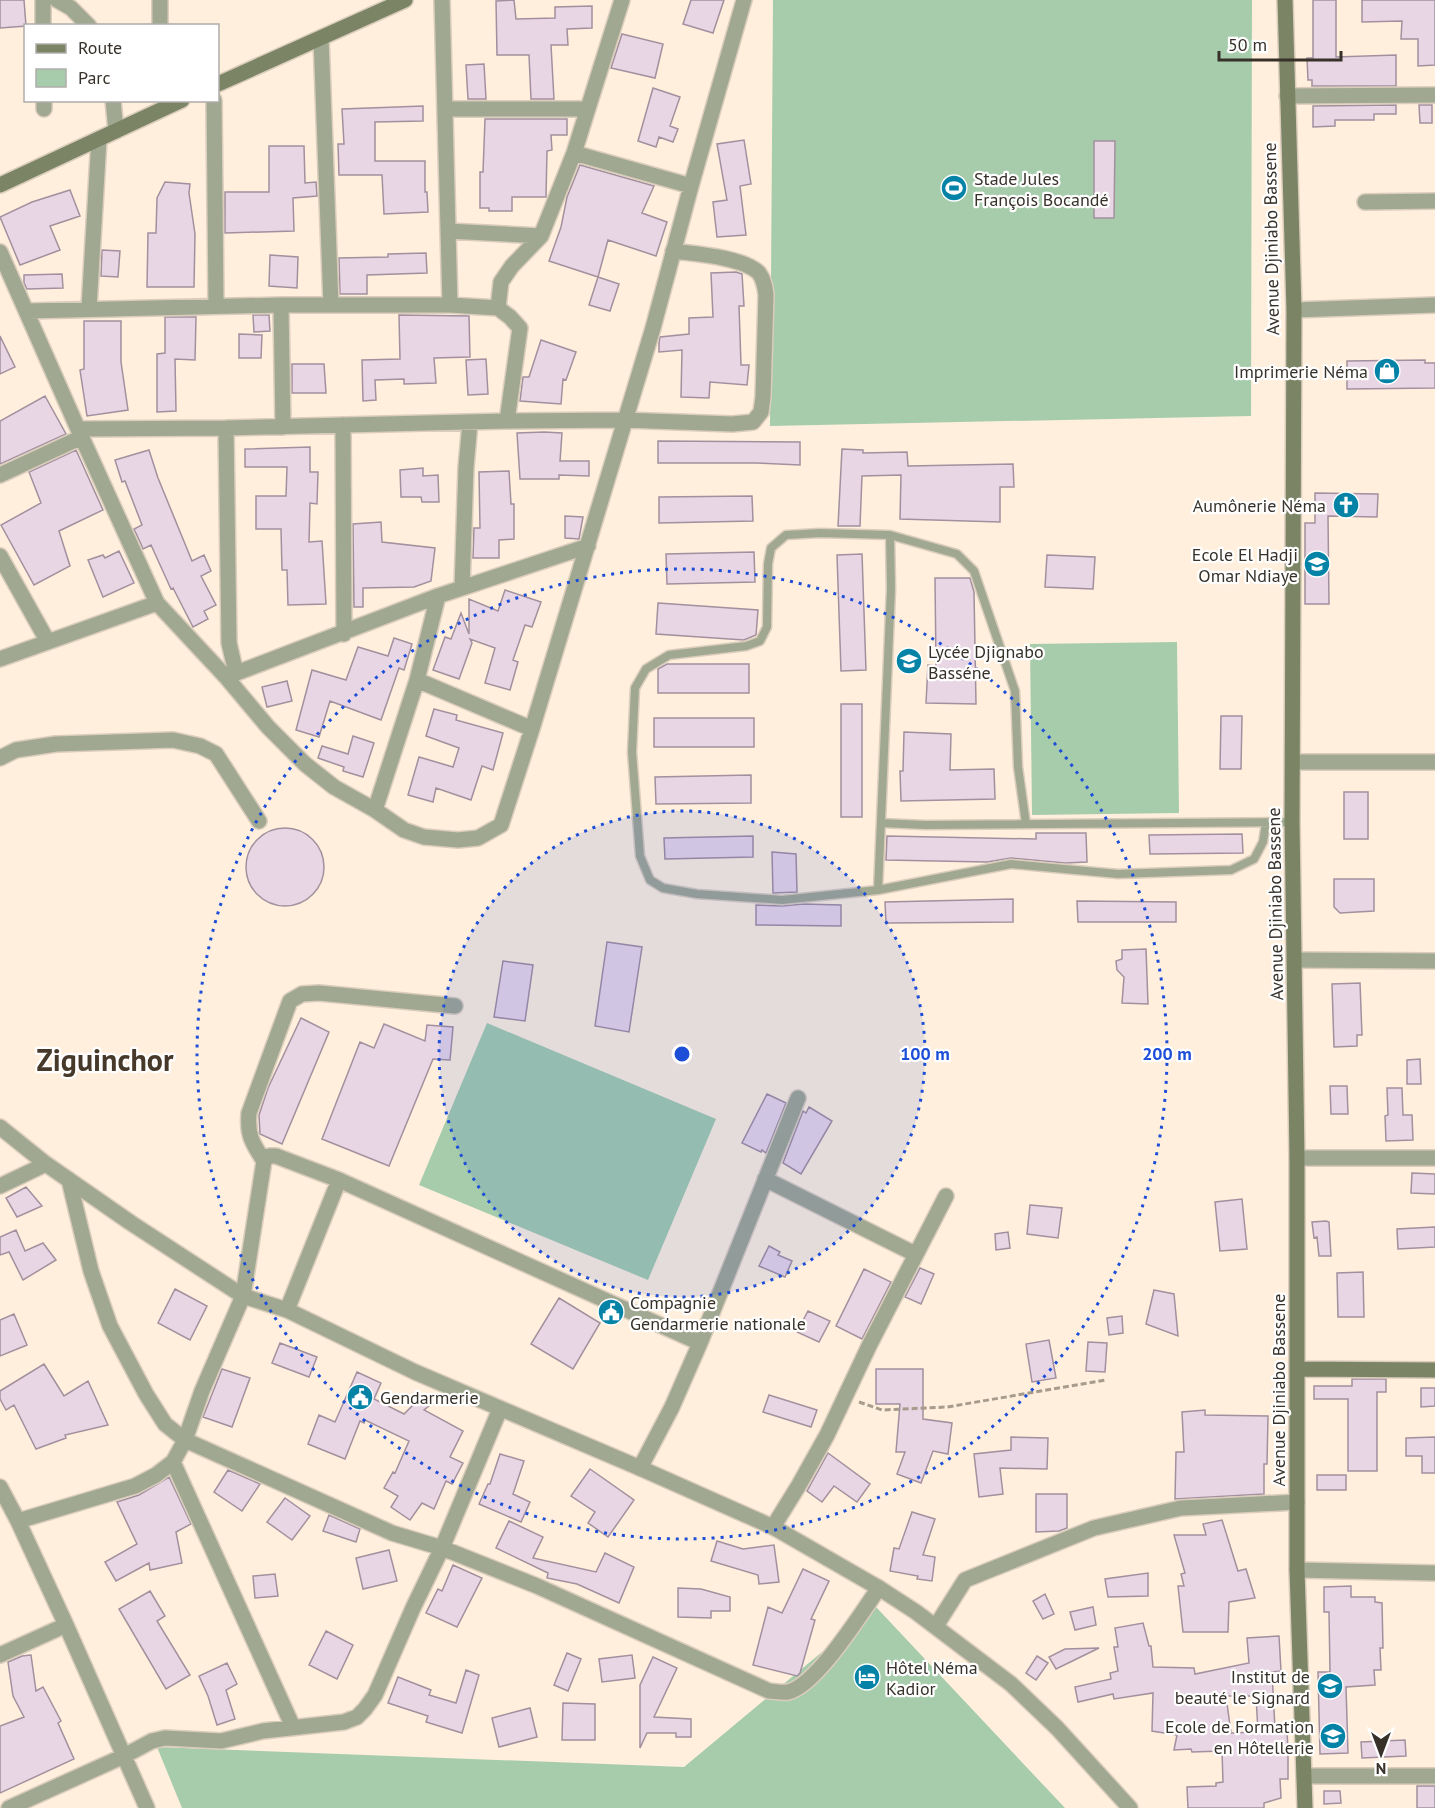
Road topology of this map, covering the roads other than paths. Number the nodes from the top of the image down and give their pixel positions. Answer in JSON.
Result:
{"nodes":[{"id":1,"x":43,"y":0,"type":"edge"},
{"id":2,"x":57,"y":0,"type":"edge"},
{"id":3,"x":160,"y":0,"type":"edge"},
{"id":4,"x":405,"y":0,"type":"edge"},
{"id":5,"x":442,"y":0,"type":"edge"},
{"id":6,"x":622,"y":0,"type":"edge"},
{"id":7,"x":744,"y":0,"type":"edge"},
{"id":8,"x":1285,"y":0,"type":"edge"},
{"id":9,"x":43,"y":24,"type":"edge"},
{"id":10,"x":87,"y":24,"type":"edge"},
{"id":11,"x":160,"y":24,"type":"edge"},
{"id":12,"x":321,"y":38,"type":"junction"},
{"id":13,"x":219,"y":84,"type":"edge"},
{"id":14,"x":1435,"y":95,"type":"edge"},
{"id":15,"x":1287,"y":96,"type":"junction"},
{"id":16,"x":113,"y":102,"type":"edge"},
{"id":17,"x":214,"y":102,"type":"edge"},
{"id":18,"x":161,"y":105,"type":"edge"},
{"id":19,"x":445,"y":109,"type":"junction"},
{"id":20,"x":588,"y":110,"type":"junction"},
{"id":21,"x":116,"y":131,"type":"junction"},
{"id":22,"x":99,"y":139,"type":"junction"},
{"id":23,"x":574,"y":153,"type":"junction"},
{"id":24,"x":0,"y":185,"type":"edge"},
{"id":25,"x":691,"y":186,"type":"junction"},
{"id":26,"x":1435,"y":201,"type":"edge"},
{"id":27,"x":1365,"y":202,"type":"dead end"},
{"id":28,"x":448,"y":231,"type":"junction"},
{"id":29,"x":541,"y":236,"type":"junction"},
{"id":30,"x":673,"y":251,"type":"junction"},
{"id":31,"x":0,"y":252,"type":"edge"},
{"id":32,"x":281,"y":304,"type":"junction"},
{"id":33,"x":216,"y":305,"type":"junction"},
{"id":34,"x":331,"y":305,"type":"junction"},
{"id":35,"x":450,"y":305,"type":"junction"},
{"id":36,"x":1435,"y":305,"type":"edge"},
{"id":37,"x":89,"y":308,"type":"junction"},
{"id":38,"x":498,"y":308,"type":"junction"},
{"id":39,"x":1294,"y":310,"type":"junction"},
{"id":40,"x":27,"y":311,"type":"junction"},
{"id":41,"x":624,"y":420,"type":"junction"},
{"id":42,"x":507,"y":421,"type":"junction"},
{"id":43,"x":470,"y":423,"type":"junction"},
{"id":44,"x":343,"y":425,"type":"junction"},
{"id":45,"x":283,"y":427,"type":"junction"},
{"id":46,"x":226,"y":428,"type":"junction"},
{"id":47,"x":80,"y":433,"type":"junction"},
{"id":48,"x":0,"y":475,"type":"edge"},
{"id":49,"x":890,"y":535,"type":"junction"},
{"id":50,"x":588,"y":546,"type":"junction"},
{"id":51,"x":0,"y":556,"type":"edge"},
{"id":52,"x":462,"y":588,"type":"junction"},
{"id":53,"x":438,"y":596,"type":"junction"},
{"id":54,"x":157,"y":603,"type":"junction"},
{"id":55,"x":344,"y":634,"type":"junction"},
{"id":56,"x":48,"y":642,"type":"junction"},
{"id":57,"x":0,"y":659,"type":"edge"},
{"id":58,"x":231,"y":675,"type":"junction"},
{"id":59,"x":417,"y":680,"type":"junction"},
{"id":60,"x":532,"y":729,"type":"junction"},
{"id":61,"x":0,"y":758,"type":"edge"},
{"id":62,"x":1293,"y":762,"type":"junction"},
{"id":63,"x":1435,"y":762,"type":"edge"},
{"id":64,"x":375,"y":810,"type":"junction"},
{"id":65,"x":259,"y":821,"type":"dead end"},
{"id":66,"x":1293,"y":822,"type":"junction"},
{"id":67,"x":881,"y":823,"type":"junction"},
{"id":68,"x":1266,"y":823,"type":"junction"},
{"id":69,"x":1026,"y":825,"type":"junction"},
{"id":70,"x":878,"y":890,"type":"junction"},
{"id":71,"x":1295,"y":960,"type":"junction"},
{"id":72,"x":1435,"y":961,"type":"edge"},
{"id":73,"x":455,"y":1006,"type":"dead end"},
{"id":74,"x":798,"y":1098,"type":"dead end"},
{"id":75,"x":0,"y":1127,"type":"edge"},
{"id":76,"x":1297,"y":1158,"type":"junction"},
{"id":77,"x":1435,"y":1158,"type":"edge"},
{"id":78,"x":264,"y":1161,"type":"junction"},
{"id":79,"x":46,"y":1164,"type":"junction"},
{"id":80,"x":765,"y":1179,"type":"junction"},
{"id":81,"x":69,"y":1180,"type":"junction"},
{"id":82,"x":339,"y":1180,"type":"junction"},
{"id":83,"x":0,"y":1186,"type":"edge"},
{"id":84,"x":946,"y":1196,"type":"dead end"},
{"id":85,"x":915,"y":1254,"type":"junction"},
{"id":86,"x":243,"y":1296,"type":"junction"},
{"id":87,"x":287,"y":1310,"type":"junction"},
{"id":88,"x":700,"y":1343,"type":"junction"},
{"id":89,"x":1298,"y":1369,"type":"junction"},
{"id":90,"x":1435,"y":1370,"type":"edge"},
{"id":91,"x":500,"y":1409,"type":"junction"},
{"id":92,"x":185,"y":1440,"type":"junction"},
{"id":93,"x":173,"y":1462,"type":"junction"},
{"id":94,"x":640,"y":1468,"type":"junction"},
{"id":95,"x":0,"y":1489,"type":"edge"},
{"id":96,"x":1297,"y":1502,"type":"junction"},
{"id":97,"x":18,"y":1521,"type":"junction"},
{"id":98,"x":772,"y":1527,"type":"junction"},
{"id":99,"x":442,"y":1548,"type":"junction"},
{"id":100,"x":1297,"y":1570,"type":"junction"},
{"id":101,"x":1435,"y":1574,"type":"edge"},
{"id":102,"x":879,"y":1588,"type":"junction"},
{"id":103,"x":66,"y":1625,"type":"junction"},
{"id":104,"x":936,"y":1626,"type":"junction"},
{"id":105,"x":0,"y":1655,"type":"edge"},
{"id":106,"x":293,"y":1727,"type":"junction"},
{"id":107,"x":124,"y":1756,"type":"junction"},
{"id":108,"x":1304,"y":1776,"type":"junction"},
{"id":109,"x":1435,"y":1776,"type":"edge"},
{"id":110,"x":9,"y":1808,"type":"edge"},
{"id":111,"x":147,"y":1808,"type":"edge"},
{"id":112,"x":1130,"y":1808,"type":"edge"},
{"id":113,"x":1305,"y":1808,"type":"edge"}],
"edges":[{"from":1,"to":9,"type":"street"},
{"from":2,"to":10,"type":"street"},
{"from":3,"to":11,"type":"street"},
{"from":4,"to":12,"type":"main road"},
{"from":5,"to":19,"type":"street"},
{"from":6,"to":20,"type":"street"},
{"from":7,"to":25,"type":"street"},
{"from":8,"to":15,"type":"main road","name":"Avenue Djiniabo Bassene"},
{"from":12,"to":13,"type":"main road"},
{"from":12,"to":34,"type":"street"},
{"from":14,"to":15,"type":"street"},
{"from":15,"to":39,"type":"main road","name":"Avenue Djiniabo Bassene"},
{"from":16,"to":21,"type":"street"},
{"from":17,"to":33,"type":"street"},
{"from":18,"to":21,"type":"main road"},
{"from":19,"to":20,"type":"street"},
{"from":19,"to":28,"type":"street"},
{"from":20,"to":23,"type":"street"},
{"from":21,"to":22,"type":"main road"},
{"from":22,"to":24,"type":"main road"},
{"from":22,"to":37,"type":"street"},
{"from":23,"to":25,"type":"street"},
{"from":23,"to":29,"type":"street"},
{"from":25,"to":30,"type":"street"},
{"from":26,"to":27,"type":"street"},
{"from":28,"to":29,"type":"street"},
{"from":28,"to":35,"type":"street"},
{"from":29,"to":38,"type":"street"},
{"from":30,"to":41,"type":"street"},
{"from":30,"to":41,"type":"street"},
{"from":31,"to":40,"type":"street"},
{"from":32,"to":33,"type":"street"},
{"from":32,"to":34,"type":"street"},
{"from":32,"to":45,"type":"street"},
{"from":33,"to":37,"type":"street"},
{"from":34,"to":35,"type":"street"},
{"from":35,"to":38,"type":"street"},
{"from":36,"to":39,"type":"street"},
{"from":37,"to":40,"type":"street"},
{"from":38,"to":42,"type":"street"},
{"from":39,"to":62,"type":"main road","name":"Avenue Djiniabo Bassene"},
{"from":40,"to":47,"type":"street"},
{"from":41,"to":42,"type":"street"},
{"from":41,"to":50,"type":"street"},
{"from":42,"to":43,"type":"street"},
{"from":43,"to":44,"type":"street"},
{"from":43,"to":52,"type":"street"},
{"from":44,"to":45,"type":"street"},
{"from":44,"to":55,"type":"street"},
{"from":45,"to":46,"type":"street"},
{"from":46,"to":47,"type":"street"},
{"from":46,"to":58,"type":"street"},
{"from":47,"to":48,"type":"street"},
{"from":47,"to":54,"type":"street"},
{"from":49,"to":67,"type":"lane"},
{"from":49,"to":69,"type":"lane"},
{"from":49,"to":70,"type":"lane"},
{"from":50,"to":52,"type":"street"},
{"from":50,"to":60,"type":"street"},
{"from":51,"to":56,"type":"street"},
{"from":52,"to":53,"type":"street"},
{"from":53,"to":55,"type":"street"},
{"from":53,"to":59,"type":"street"},
{"from":54,"to":56,"type":"street"},
{"from":54,"to":58,"type":"street"},
{"from":55,"to":58,"type":"street"},
{"from":56,"to":57,"type":"street"},
{"from":58,"to":64,"type":"street"},
{"from":59,"to":60,"type":"street"},
{"from":59,"to":64,"type":"street"},
{"from":60,"to":64,"type":"street"},
{"from":61,"to":65,"type":"street"},
{"from":62,"to":63,"type":"street"},
{"from":62,"to":66,"type":"main road","name":"Avenue Djiniabo Bassene"},
{"from":66,"to":68,"type":"lane"},
{"from":66,"to":71,"type":"main road","name":"Avenue Djiniabo Bassene"},
{"from":67,"to":69,"type":"lane"},
{"from":67,"to":70,"type":"lane"},
{"from":68,"to":69,"type":"lane"},
{"from":68,"to":70,"type":"lane"},
{"from":71,"to":72,"type":"street"},
{"from":71,"to":76,"type":"main road","name":"Avenue Djiniabo Bassene"},
{"from":73,"to":78,"type":"street"},
{"from":74,"to":80,"type":"street"},
{"from":75,"to":79,"type":"street"},
{"from":76,"to":77,"type":"street"},
{"from":76,"to":89,"type":"main road","name":"Avenue Djiniabo Bassene"},
{"from":78,"to":82,"type":"street"},
{"from":78,"to":86,"type":"street"},
{"from":79,"to":81,"type":"street"},
{"from":79,"to":83,"type":"street"},
{"from":80,"to":85,"type":"street"},
{"from":80,"to":88,"type":"street"},
{"from":81,"to":86,"type":"street"},
{"from":81,"to":92,"type":"street"},
{"from":82,"to":87,"type":"street"},
{"from":82,"to":88,"type":"street"},
{"from":84,"to":85,"type":"street"},
{"from":85,"to":98,"type":"street"},
{"from":86,"to":87,"type":"street"},
{"from":86,"to":92,"type":"street"},
{"from":87,"to":91,"type":"street"},
{"from":88,"to":94,"type":"street"},
{"from":89,"to":90,"type":"main road"},
{"from":89,"to":96,"type":"main road","name":"Avenue Djiniabo Bassene"},
{"from":91,"to":94,"type":"street"},
{"from":91,"to":99,"type":"street"},
{"from":92,"to":93,"type":"street"},
{"from":92,"to":99,"type":"street"},
{"from":93,"to":97,"type":"street"},
{"from":93,"to":106,"type":"street"},
{"from":94,"to":98,"type":"street"},
{"from":95,"to":97,"type":"street"},
{"from":96,"to":100,"type":"main road","name":"Avenue Djiniabo Bassene"},
{"from":96,"to":104,"type":"street"},
{"from":97,"to":103,"type":"street"},
{"from":98,"to":102,"type":"street"},
{"from":99,"to":102,"type":"street"},
{"from":99,"to":106,"type":"street"},
{"from":100,"to":101,"type":"street"},
{"from":100,"to":108,"type":"main road","name":"Avenue Djiniabo Bassene"},
{"from":102,"to":104,"type":"street"},
{"from":103,"to":105,"type":"street"},
{"from":103,"to":107,"type":"street"},
{"from":104,"to":112,"type":"street"},
{"from":106,"to":107,"type":"street"},
{"from":107,"to":110,"type":"street"},
{"from":107,"to":111,"type":"street"},
{"from":108,"to":109,"type":"street"},
{"from":108,"to":113,"type":"main road","name":"Avenue Djiniabo Bassene"}]}
